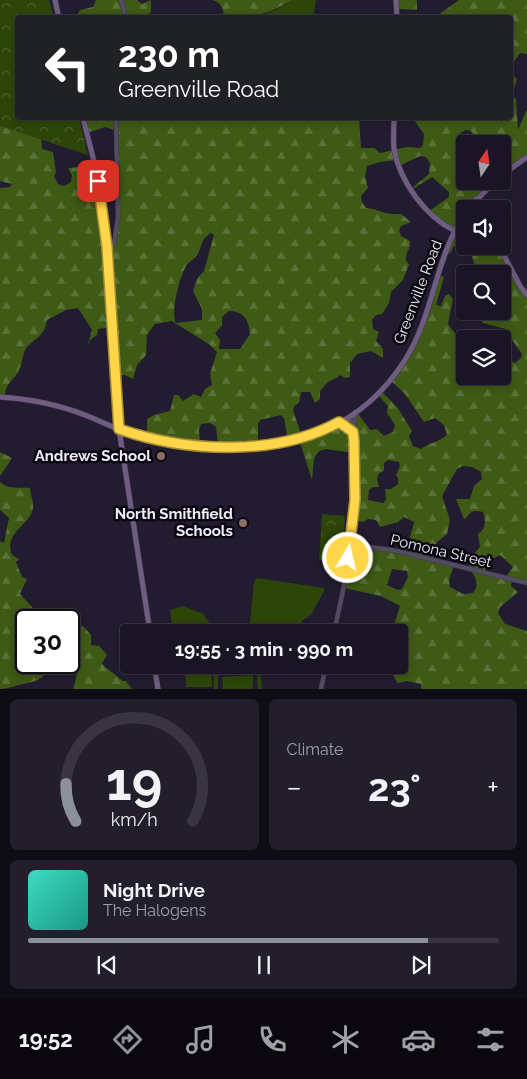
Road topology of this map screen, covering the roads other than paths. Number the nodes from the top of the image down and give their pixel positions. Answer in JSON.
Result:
{"nodes":[{"id":1,"x":55,"y":0,"type":"edge"},
{"id":2,"x":121,"y":0,"type":"edge"},
{"id":3,"x":396,"y":0,"type":"edge"},
{"id":4,"x":58,"y":15,"type":"edge"},
{"id":5,"x":125,"y":15,"type":"edge"},
{"id":6,"x":397,"y":15,"type":"edge"},
{"id":7,"x":83,"y":120,"type":"edge"},
{"id":8,"x":116,"y":120,"type":"edge"},
{"id":9,"x":394,"y":120,"type":"edge"},
{"id":10,"x":527,"y":157,"type":"edge"},
{"id":11,"x":511,"y":169,"type":"edge"},
{"id":12,"x":486,"y":190,"type":"edge"},
{"id":13,"x":476,"y":199,"type":"edge"},
{"id":14,"x":455,"y":232,"type":"joint"},
{"id":15,"x":107,"y":247,"type":"junction"},
{"id":16,"x":504,"y":255,"type":"edge"},
{"id":17,"x":527,"y":295,"type":"edge"},
{"id":18,"x":0,"y":396,"type":"edge"},
{"id":19,"x":355,"y":412,"type":"junction"},
{"id":20,"x":339,"y":422,"type":"junction"},
{"id":21,"x":119,"y":429,"type":"junction"},
{"id":22,"x":353,"y":432,"type":"junction"},
{"id":23,"x":350,"y":544,"type":"junction"},
{"id":24,"x":527,"y":583,"type":"edge"},
{"id":25,"x":149,"y":624,"type":"edge"},
{"id":26,"x":335,"y":624,"type":"edge"},
{"id":27,"x":156,"y":674,"type":"edge"},
{"id":28,"x":324,"y":674,"type":"edge"},
{"id":29,"x":158,"y":689,"type":"edge"},
{"id":30,"x":321,"y":689,"type":"edge"}],
"edges":[{"from":1,"to":4,"type":"main road"},
{"from":2,"to":5,"type":"street"},
{"from":3,"to":6,"type":"main road"},
{"from":7,"to":15,"type":"main road"},
{"from":8,"to":15,"type":"street"},
{"from":9,"to":14,"type":"main road"},
{"from":10,"to":11,"type":"main road"},
{"from":12,"to":13,"type":"main road"},
{"from":14,"to":19,"type":"main road","name":"Greenville Road"},
{"from":15,"to":21,"type":"main road"},
{"from":16,"to":17,"type":"main road"},
{"from":18,"to":21,"type":"main road","name":"Greenville Road"},
{"from":19,"to":20,"type":"main road","name":"Greenville Road"},
{"from":19,"to":22,"type":"street"},
{"from":20,"to":21,"type":"main road","name":"Greenville Road"},
{"from":20,"to":22,"type":"street"},
{"from":21,"to":25,"type":"main road"},
{"from":22,"to":23,"type":"street"},
{"from":23,"to":24,"type":"street","name":"Pomona Street"},
{"from":23,"to":26,"type":"street"},
{"from":27,"to":29,"type":"main road"},
{"from":28,"to":30,"type":"street"}]}
